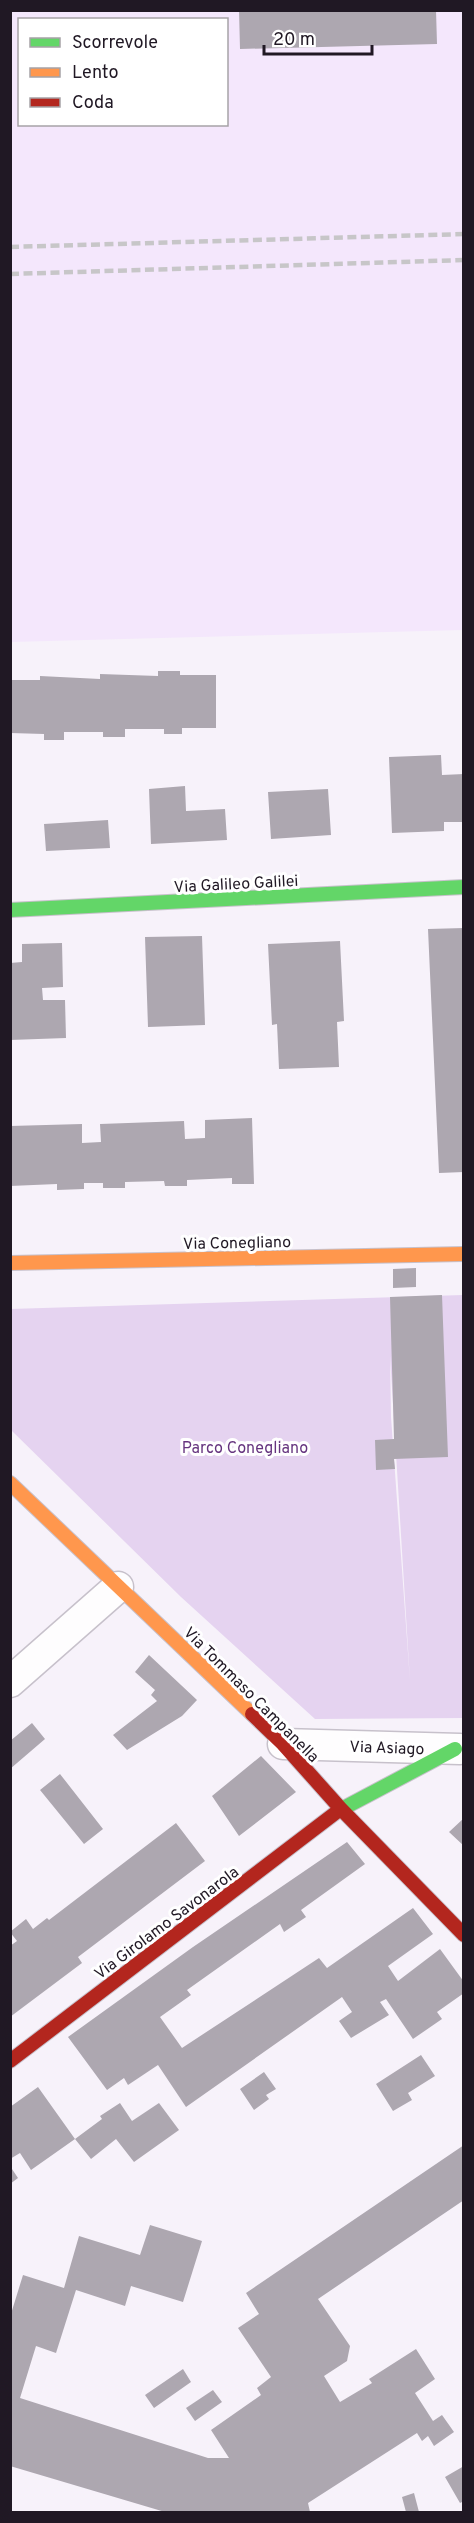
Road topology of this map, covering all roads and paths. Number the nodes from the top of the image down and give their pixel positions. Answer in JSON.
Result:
{"nodes":[{"id":1,"x":464,"y":887,"type":"edge"},
{"id":2,"x":10,"y":910,"type":"edge"},
{"id":3,"x":464,"y":1254,"type":"edge"},
{"id":4,"x":10,"y":1263,"type":"edge"},
{"id":5,"x":10,"y":1483,"type":"edge"},
{"id":6,"x":118,"y":1587,"type":"junction"},
{"id":7,"x":10,"y":1682,"type":"edge"},
{"id":8,"x":283,"y":1744,"type":"junction"},
{"id":9,"x":460,"y":1749,"type":"edge"},
{"id":10,"x":341,"y":1809,"type":"junction"},
{"id":11,"x":464,"y":1935,"type":"edge"},
{"id":12,"x":10,"y":2061,"type":"edge"}],
"edges":[{"from":1,"to":2,"type":"street","name":"Via Galileo Galilei"},
{"from":3,"to":4,"type":"street","name":"Via Conegliano"},
{"from":5,"to":6,"type":"street","name":"Via Tommaso Campanella"},
{"from":6,"to":7,"type":"street"},
{"from":6,"to":8,"type":"street","name":"Via Tommaso Campanella"},
{"from":8,"to":9,"type":"street","name":"Via Asiago"},
{"from":8,"to":10,"type":"street","name":"Via Tommaso Campanella"},
{"from":9,"to":10,"type":"street","name":"Via Asiago"},
{"from":10,"to":11,"type":"street","name":"Via Tommaso Campanella"},
{"from":10,"to":12,"type":"street","name":"Via Girolamo Savonarola"}]}
